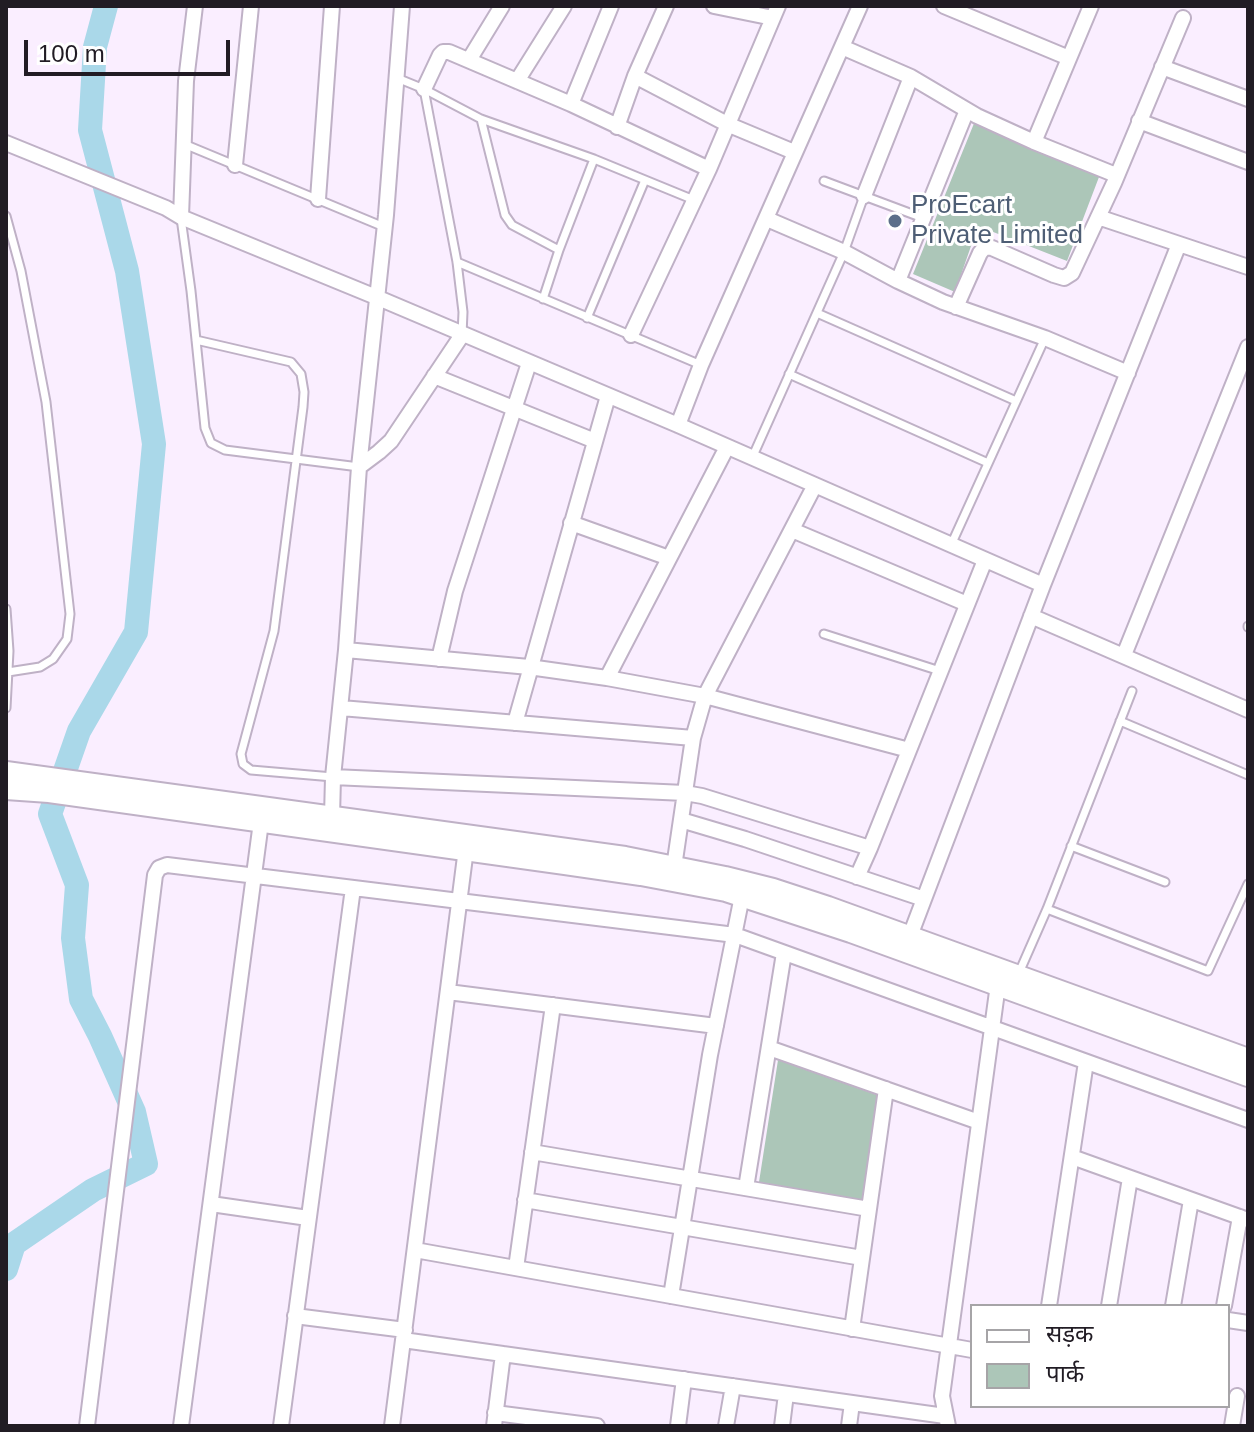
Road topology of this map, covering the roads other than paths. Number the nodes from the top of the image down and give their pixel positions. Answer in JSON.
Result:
{"nodes":[{"id":1,"x":195,"y":6,"type":"edge"},
{"id":2,"x":251,"y":6,"type":"edge"},
{"id":3,"x":332,"y":6,"type":"edge"},
{"id":4,"x":402,"y":6,"type":"edge"},
{"id":5,"x":502,"y":6,"type":"edge"},
{"id":6,"x":564,"y":6,"type":"edge"},
{"id":7,"x":611,"y":6,"type":"edge"},
{"id":8,"x":666,"y":6,"type":"edge"},
{"id":9,"x":714,"y":6,"type":"edge"},
{"id":10,"x":860,"y":6,"type":"edge"},
{"id":11,"x":1091,"y":6,"type":"edge"},
{"id":12,"x":950,"y":7,"type":"edge"},
{"id":13,"x":775,"y":12,"type":"edge"},
{"id":14,"x":1183,"y":18,"type":"dead end"},
{"id":15,"x":842,"y":47,"type":"junction"},
{"id":16,"x":1069,"y":58,"type":"junction"},
{"id":17,"x":469,"y":60,"type":"junction"},
{"id":18,"x":1162,"y":67,"type":"junction"},
{"id":19,"x":635,"y":76,"type":"junction"},
{"id":20,"x":911,"y":77,"type":"junction"},
{"id":21,"x":397,"y":78,"type":"junction"},
{"id":22,"x":517,"y":81,"type":"junction"},
{"id":23,"x":424,"y":89,"type":"junction"},
{"id":24,"x":1248,"y":99,"type":"edge"},
{"id":25,"x":571,"y":104,"type":"junction"},
{"id":26,"x":967,"y":110,"type":"junction"},
{"id":27,"x":481,"y":119,"type":"junction"},
{"id":28,"x":1139,"y":121,"type":"junction"},
{"id":29,"x":727,"y":124,"type":"junction"},
{"id":30,"x":617,"y":127,"type":"junction"},
{"id":31,"x":1034,"y":142,"type":"junction"},
{"id":32,"x":184,"y":144,"type":"junction"},
{"id":33,"x":12,"y":145,"type":"edge"},
{"id":34,"x":794,"y":152,"type":"junction"},
{"id":35,"x":594,"y":159,"type":"junction"},
{"id":36,"x":1248,"y":162,"type":"edge"},
{"id":37,"x":235,"y":165,"type":"junction"},
{"id":38,"x":709,"y":169,"type":"junction"},
{"id":39,"x":1116,"y":175,"type":"junction"},
{"id":40,"x":645,"y":180,"type":"junction"},
{"id":41,"x":824,"y":181,"type":"dead end"},
{"id":42,"x":864,"y":196,"type":"junction"},
{"id":43,"x":318,"y":199,"type":"junction"},
{"id":44,"x":694,"y":200,"type":"junction"},
{"id":45,"x":6,"y":216,"type":"edge"},
{"id":46,"x":181,"y":217,"type":"junction"},
{"id":47,"x":1098,"y":217,"type":"junction"},
{"id":48,"x":923,"y":218,"type":"junction"},
{"id":49,"x":767,"y":219,"type":"junction"},
{"id":50,"x":384,"y":227,"type":"junction"},
{"id":51,"x":1179,"y":244,"type":"junction"},
{"id":52,"x":559,"y":250,"type":"junction"},
{"id":53,"x":844,"y":252,"type":"junction"},
{"id":54,"x":457,"y":262,"type":"junction"},
{"id":55,"x":1248,"y":267,"type":"edge"},
{"id":56,"x":898,"y":281,"type":"junction"},
{"id":57,"x":376,"y":297,"type":"junction"},
{"id":58,"x":543,"y":299,"type":"junction"},
{"id":59,"x":956,"y":307,"type":"junction"},
{"id":60,"x":817,"y":313,"type":"junction"},
{"id":61,"x":587,"y":318,"type":"junction"},
{"id":62,"x":462,"y":335,"type":"junction"},
{"id":63,"x":631,"y":335,"type":"junction"},
{"id":64,"x":1045,"y":338,"type":"junction"},
{"id":65,"x":196,"y":340,"type":"junction"},
{"id":66,"x":1248,"y":347,"type":"edge"},
{"id":67,"x":529,"y":363,"type":"junction"},
{"id":68,"x":701,"y":365,"type":"junction"},
{"id":69,"x":1128,"y":373,"type":"junction"},
{"id":70,"x":789,"y":374,"type":"junction"},
{"id":71,"x":434,"y":376,"type":"junction"},
{"id":72,"x":608,"y":396,"type":"junction"},
{"id":73,"x":1016,"y":401,"type":"junction"},
{"id":74,"x":514,"y":409,"type":"junction"},
{"id":75,"x":678,"y":425,"type":"junction"},
{"id":76,"x":595,"y":441,"type":"junction"},
{"id":77,"x":727,"y":447,"type":"junction"},
{"id":78,"x":752,"y":458,"type":"junction"},
{"id":79,"x":297,"y":460,"type":"junction"},
{"id":80,"x":988,"y":463,"type":"junction"},
{"id":81,"x":359,"y":467,"type":"junction"},
{"id":82,"x":815,"y":485,"type":"junction"},
{"id":83,"x":571,"y":523,"type":"junction"},
{"id":84,"x":792,"y":530,"type":"junction"},
{"id":85,"x":951,"y":545,"type":"junction"},
{"id":86,"x":669,"y":558,"type":"junction"},
{"id":87,"x":985,"y":560,"type":"junction"},
{"id":88,"x":1043,"y":585,"type":"junction"},
{"id":89,"x":967,"y":604,"type":"junction"},
{"id":90,"x":6,"y":609,"type":"edge"},
{"id":91,"x":1031,"y":616,"type":"junction"},
{"id":92,"x":824,"y":634,"type":"dead end"},
{"id":93,"x":346,"y":650,"type":"junction"},
{"id":94,"x":1124,"y":655,"type":"junction"},
{"id":95,"x":439,"y":659,"type":"junction"},
{"id":96,"x":529,"y":667,"type":"junction"},
{"id":97,"x":940,"y":671,"type":"junction"},
{"id":98,"x":8,"y":672,"type":"junction"},
{"id":99,"x":607,"y":678,"type":"junction"},
{"id":100,"x":1132,"y":691,"type":"dead end"},
{"id":101,"x":705,"y":696,"type":"junction"},
{"id":102,"x":6,"y":708,"type":"edge"},
{"id":103,"x":341,"y":708,"type":"junction"},
{"id":104,"x":1248,"y":710,"type":"edge"},
{"id":105,"x":1120,"y":721,"type":"junction"},
{"id":106,"x":515,"y":723,"type":"junction"},
{"id":107,"x":693,"y":738,"type":"junction"},
{"id":108,"x":909,"y":750,"type":"junction"},
{"id":109,"x":6,"y":772,"type":"edge"},
{"id":110,"x":1248,"y":775,"type":"edge"},
{"id":111,"x":333,"y":777,"type":"junction"},
{"id":112,"x":48,"y":785,"type":"junction"},
{"id":113,"x":6,"y":789,"type":"edge"},
{"id":114,"x":685,"y":793,"type":"junction"},
{"id":115,"x":204,"y":806,"type":"junction"},
{"id":116,"x":753,"y":811,"type":"junction"},
{"id":117,"x":332,"y":817,"type":"junction"},
{"id":118,"x":681,"y":820,"type":"junction"},
{"id":119,"x":261,"y":822,"type":"junction"},
{"id":120,"x":745,"y":839,"type":"junction"},
{"id":121,"x":467,"y":844,"type":"junction"},
{"id":122,"x":1071,"y":846,"type":"junction"},
{"id":123,"x":870,"y":848,"type":"junction"},
{"id":124,"x":674,"y":867,"type":"junction"},
{"id":125,"x":254,"y":876,"type":"junction"},
{"id":126,"x":857,"y":877,"type":"junction"},
{"id":127,"x":1165,"y":882,"type":"dead end"},
{"id":128,"x":1248,"y":884,"type":"edge"},
{"id":129,"x":353,"y":888,"type":"junction"},
{"id":130,"x":742,"y":896,"type":"junction"},
{"id":131,"x":924,"y":899,"type":"junction"},
{"id":132,"x":459,"y":902,"type":"junction"},
{"id":133,"x":1047,"y":909,"type":"junction"},
{"id":134,"x":735,"y":935,"type":"junction"},
{"id":135,"x":910,"y":936,"type":"junction"},
{"id":136,"x":784,"y":953,"type":"junction"},
{"id":137,"x":1007,"y":980,"type":"junction"},
{"id":138,"x":448,"y":992,"type":"junction"},
{"id":139,"x":553,"y":1005,"type":"junction"},
{"id":140,"x":716,"y":1026,"type":"junction"},
{"id":141,"x":992,"y":1028,"type":"junction"},
{"id":142,"x":769,"y":1048,"type":"junction"},
{"id":143,"x":1248,"y":1059,"type":"edge"},
{"id":144,"x":1086,"y":1062,"type":"junction"},
{"id":145,"x":1248,"y":1076,"type":"edge"},
{"id":146,"x":886,"y":1089,"type":"junction"},
{"id":147,"x":1248,"y":1120,"type":"edge"},
{"id":148,"x":979,"y":1122,"type":"junction"},
{"id":149,"x":532,"y":1152,"type":"junction"},
{"id":150,"x":1072,"y":1157,"type":"junction"},
{"id":151,"x":1130,"y":1178,"type":"junction"},
{"id":152,"x":690,"y":1179,"type":"junction"},
{"id":153,"x":746,"y":1188,"type":"junction"},
{"id":154,"x":525,"y":1200,"type":"junction"},
{"id":155,"x":1191,"y":1200,"type":"junction"},
{"id":156,"x":211,"y":1204,"type":"junction"},
{"id":157,"x":869,"y":1209,"type":"junction"},
{"id":158,"x":308,"y":1218,"type":"junction"},
{"id":159,"x":1244,"y":1218,"type":"edge"},
{"id":160,"x":682,"y":1227,"type":"junction"},
{"id":161,"x":415,"y":1250,"type":"junction"},
{"id":162,"x":862,"y":1258,"type":"junction"},
{"id":163,"x":516,"y":1268,"type":"junction"},
{"id":164,"x":671,"y":1296,"type":"junction"},
{"id":165,"x":1049,"y":1304,"type":"edge"},
{"id":166,"x":1109,"y":1304,"type":"edge"},
{"id":167,"x":1173,"y":1304,"type":"edge"},
{"id":168,"x":1224,"y":1304,"type":"edge"},
{"id":169,"x":295,"y":1316,"type":"junction"},
{"id":170,"x":852,"y":1329,"type":"junction"},
{"id":171,"x":404,"y":1335,"type":"junction"},
{"id":172,"x":948,"y":1346,"type":"junction"},
{"id":173,"x":970,"y":1350,"type":"edge"},
{"id":174,"x":503,"y":1354,"type":"junction"},
{"id":175,"x":684,"y":1379,"type":"junction"},
{"id":176,"x":733,"y":1386,"type":"junction"},
{"id":177,"x":786,"y":1394,"type":"junction"},
{"id":178,"x":1238,"y":1396,"type":"edge"},
{"id":179,"x":852,"y":1403,"type":"junction"},
{"id":180,"x":494,"y":1419,"type":"edge"},
{"id":181,"x":946,"y":1421,"type":"edge"},
{"id":182,"x":549,"y":1423,"type":"edge"},
{"id":183,"x":87,"y":1426,"type":"edge"},
{"id":184,"x":181,"y":1426,"type":"edge"},
{"id":185,"x":281,"y":1426,"type":"edge"},
{"id":186,"x":392,"y":1426,"type":"edge"},
{"id":187,"x":597,"y":1426,"type":"edge"},
{"id":188,"x":678,"y":1426,"type":"edge"},
{"id":189,"x":726,"y":1426,"type":"edge"},
{"id":190,"x":782,"y":1426,"type":"edge"},
{"id":191,"x":849,"y":1426,"type":"edge"},
{"id":192,"x":1232,"y":1426,"type":"edge"}],
"edges":[{"from":1,"to":32,"type":"street"},
{"from":2,"to":37,"type":"street"},
{"from":3,"to":43,"type":"street"},
{"from":4,"to":21,"type":"street"},
{"from":5,"to":17,"type":"street"},
{"from":6,"to":22,"type":"street"},
{"from":7,"to":25,"type":"street"},
{"from":8,"to":19,"type":"street"},
{"from":9,"to":13,"type":"street"},
{"from":10,"to":15,"type":"street"},
{"from":11,"to":16,"type":"street"},
{"from":12,"to":16,"type":"street"},
{"from":13,"to":29,"type":"street"},
{"from":14,"to":18,"type":"street"},
{"from":15,"to":20,"type":"street"},
{"from":15,"to":34,"type":"street"},
{"from":16,"to":31,"type":"street"},
{"from":17,"to":22,"type":"street"},
{"from":17,"to":23,"type":"street"},
{"from":18,"to":24,"type":"street"},
{"from":18,"to":28,"type":"street"},
{"from":19,"to":29,"type":"street"},
{"from":19,"to":30,"type":"street"},
{"from":20,"to":26,"type":"street"},
{"from":20,"to":42,"type":"street"},
{"from":21,"to":23,"type":"lane"},
{"from":21,"to":50,"type":"street"},
{"from":22,"to":25,"type":"street"},
{"from":23,"to":27,"type":"lane"},
{"from":23,"to":54,"type":"lane"},
{"from":25,"to":30,"type":"street"},
{"from":26,"to":31,"type":"street"},
{"from":26,"to":48,"type":"street"},
{"from":27,"to":35,"type":"lane"},
{"from":27,"to":52,"type":"lane"},
{"from":28,"to":36,"type":"street"},
{"from":28,"to":39,"type":"street"},
{"from":29,"to":34,"type":"street"},
{"from":29,"to":38,"type":"street"},
{"from":30,"to":38,"type":"street"},
{"from":31,"to":39,"type":"street"},
{"from":32,"to":37,"type":"lane"},
{"from":32,"to":46,"type":"street"},
{"from":33,"to":46,"type":"street"},
{"from":34,"to":49,"type":"street"},
{"from":35,"to":40,"type":"lane"},
{"from":35,"to":52,"type":"lane"},
{"from":37,"to":43,"type":"lane"},
{"from":38,"to":44,"type":"street"},
{"from":39,"to":47,"type":"street"},
{"from":40,"to":44,"type":"lane"},
{"from":40,"to":61,"type":"lane"},
{"from":41,"to":42,"type":"lane"},
{"from":42,"to":48,"type":"lane"},
{"from":42,"to":53,"type":"lane"},
{"from":43,"to":50,"type":"lane"},
{"from":44,"to":63,"type":"street"},
{"from":45,"to":98,"type":"lane"},
{"from":46,"to":57,"type":"street"},
{"from":46,"to":65,"type":"lane"},
{"from":47,"to":51,"type":"street"},
{"from":47,"to":59,"type":"street"},
{"from":48,"to":56,"type":"street"},
{"from":49,"to":53,"type":"street"},
{"from":49,"to":68,"type":"street"},
{"from":50,"to":57,"type":"street"},
{"from":51,"to":55,"type":"street"},
{"from":51,"to":69,"type":"street"},
{"from":52,"to":58,"type":"lane"},
{"from":53,"to":56,"type":"street"},
{"from":53,"to":60,"type":"lane"},
{"from":54,"to":58,"type":"lane"},
{"from":54,"to":62,"type":"lane"},
{"from":56,"to":59,"type":"street"},
{"from":57,"to":62,"type":"street"},
{"from":57,"to":81,"type":"street"},
{"from":58,"to":61,"type":"lane"},
{"from":59,"to":64,"type":"street"},
{"from":60,"to":70,"type":"lane"},
{"from":60,"to":73,"type":"lane"},
{"from":61,"to":63,"type":"lane"},
{"from":62,"to":67,"type":"street"},
{"from":62,"to":71,"type":"street"},
{"from":63,"to":68,"type":"lane"},
{"from":64,"to":69,"type":"street"},
{"from":64,"to":73,"type":"lane"},
{"from":65,"to":79,"type":"lane"},
{"from":65,"to":79,"type":"lane"},
{"from":66,"to":94,"type":"street"},
{"from":67,"to":72,"type":"street"},
{"from":67,"to":74,"type":"street"},
{"from":68,"to":75,"type":"street"},
{"from":69,"to":88,"type":"street"},
{"from":70,"to":78,"type":"lane"},
{"from":70,"to":80,"type":"lane"},
{"from":71,"to":74,"type":"street"},
{"from":71,"to":81,"type":"street"},
{"from":72,"to":75,"type":"street"},
{"from":72,"to":76,"type":"street"},
{"from":73,"to":80,"type":"lane"},
{"from":74,"to":76,"type":"street"},
{"from":74,"to":95,"type":"street"},
{"from":75,"to":77,"type":"street"},
{"from":76,"to":83,"type":"street"},
{"from":77,"to":78,"type":"street"},
{"from":77,"to":86,"type":"street"},
{"from":78,"to":82,"type":"street"},
{"from":79,"to":81,"type":"lane"},
{"from":79,"to":111,"type":"lane"},
{"from":80,"to":85,"type":"lane"},
{"from":81,"to":93,"type":"street"},
{"from":82,"to":84,"type":"street"},
{"from":82,"to":85,"type":"street"},
{"from":83,"to":86,"type":"street"},
{"from":83,"to":96,"type":"street"},
{"from":84,"to":89,"type":"street"},
{"from":84,"to":101,"type":"street"},
{"from":85,"to":87,"type":"street"},
{"from":86,"to":99,"type":"street"},
{"from":87,"to":88,"type":"street"},
{"from":87,"to":89,"type":"street"},
{"from":88,"to":91,"type":"street"},
{"from":89,"to":97,"type":"street"},
{"from":90,"to":98,"type":"lane"},
{"from":91,"to":94,"type":"street"},
{"from":91,"to":131,"type":"street"},
{"from":92,"to":97,"type":"lane"},
{"from":93,"to":95,"type":"street"},
{"from":93,"to":103,"type":"street"},
{"from":94,"to":104,"type":"street"},
{"from":95,"to":96,"type":"street"},
{"from":96,"to":99,"type":"street"},
{"from":96,"to":106,"type":"street"},
{"from":97,"to":108,"type":"street"},
{"from":98,"to":102,"type":"lane"},
{"from":99,"to":101,"type":"street"},
{"from":100,"to":105,"type":"lane"},
{"from":101,"to":107,"type":"street"},
{"from":101,"to":108,"type":"street"},
{"from":103,"to":106,"type":"street"},
{"from":103,"to":111,"type":"street"},
{"from":105,"to":110,"type":"lane"},
{"from":105,"to":122,"type":"lane"},
{"from":106,"to":107,"type":"street"},
{"from":107,"to":114,"type":"street"},
{"from":108,"to":123,"type":"street"},
{"from":109,"to":112,"type":"street"},
{"from":111,"to":114,"type":"street"},
{"from":111,"to":117,"type":"street"},
{"from":112,"to":113,"type":"street"},
{"from":112,"to":115,"type":"street"},
{"from":114,"to":116,"type":"street"},
{"from":114,"to":118,"type":"street"},
{"from":115,"to":117,"type":"street"},
{"from":115,"to":119,"type":"street"},
{"from":116,"to":120,"type":"street"},
{"from":116,"to":123,"type":"street"},
{"from":117,"to":121,"type":"street"},
{"from":118,"to":120,"type":"street"},
{"from":118,"to":124,"type":"street"},
{"from":119,"to":121,"type":"street"},
{"from":119,"to":125,"type":"street"},
{"from":120,"to":126,"type":"street"},
{"from":121,"to":124,"type":"street"},
{"from":121,"to":130,"type":"street"},
{"from":121,"to":132,"type":"street"},
{"from":122,"to":127,"type":"lane"},
{"from":122,"to":133,"type":"lane"},
{"from":123,"to":126,"type":"street"},
{"from":124,"to":135,"type":"street"},
{"from":125,"to":129,"type":"street"},
{"from":125,"to":156,"type":"street"},
{"from":125,"to":183,"type":"street"},
{"from":126,"to":131,"type":"street"},
{"from":128,"to":133,"type":"lane"},
{"from":129,"to":132,"type":"street"},
{"from":129,"to":158,"type":"street"},
{"from":130,"to":134,"type":"street"},
{"from":130,"to":137,"type":"street"},
{"from":131,"to":135,"type":"street"},
{"from":132,"to":134,"type":"street"},
{"from":132,"to":138,"type":"street"},
{"from":133,"to":137,"type":"lane"},
{"from":134,"to":136,"type":"street"},
{"from":134,"to":140,"type":"street"},
{"from":135,"to":137,"type":"street"},
{"from":136,"to":141,"type":"street"},
{"from":136,"to":142,"type":"street"},
{"from":137,"to":141,"type":"street"},
{"from":137,"to":143,"type":"street"},
{"from":137,"to":145,"type":"street"},
{"from":138,"to":139,"type":"street"},
{"from":138,"to":161,"type":"street"},
{"from":139,"to":140,"type":"street"},
{"from":139,"to":149,"type":"street"},
{"from":140,"to":152,"type":"street"},
{"from":141,"to":144,"type":"street"},
{"from":141,"to":148,"type":"street"},
{"from":142,"to":146,"type":"street"},
{"from":142,"to":153,"type":"street"},
{"from":144,"to":147,"type":"street"},
{"from":144,"to":150,"type":"street"},
{"from":146,"to":148,"type":"street"},
{"from":146,"to":157,"type":"street"},
{"from":148,"to":172,"type":"street"},
{"from":149,"to":152,"type":"street"},
{"from":149,"to":154,"type":"street"},
{"from":150,"to":151,"type":"street"},
{"from":150,"to":165,"type":"street"},
{"from":151,"to":155,"type":"street"},
{"from":151,"to":166,"type":"street"},
{"from":152,"to":153,"type":"street"},
{"from":152,"to":160,"type":"street"},
{"from":153,"to":157,"type":"street"},
{"from":154,"to":160,"type":"street"},
{"from":154,"to":163,"type":"street"},
{"from":155,"to":159,"type":"street"},
{"from":155,"to":167,"type":"street"},
{"from":156,"to":158,"type":"street"},
{"from":156,"to":184,"type":"street"},
{"from":157,"to":162,"type":"street"},
{"from":158,"to":169,"type":"street"},
{"from":159,"to":168,"type":"street"},
{"from":160,"to":162,"type":"street"},
{"from":160,"to":164,"type":"street"},
{"from":161,"to":163,"type":"street"},
{"from":161,"to":171,"type":"street"},
{"from":162,"to":170,"type":"street"},
{"from":163,"to":164,"type":"street"},
{"from":164,"to":170,"type":"street"},
{"from":169,"to":171,"type":"street"},
{"from":169,"to":185,"type":"street"},
{"from":170,"to":172,"type":"street"},
{"from":171,"to":174,"type":"street"},
{"from":171,"to":186,"type":"street"},
{"from":172,"to":173,"type":"street"},
{"from":172,"to":181,"type":"street"},
{"from":174,"to":175,"type":"street"},
{"from":174,"to":180,"type":"street"},
{"from":175,"to":176,"type":"street"},
{"from":175,"to":188,"type":"street"},
{"from":176,"to":177,"type":"street"},
{"from":176,"to":189,"type":"street"},
{"from":177,"to":179,"type":"street"},
{"from":177,"to":190,"type":"street"},
{"from":178,"to":192,"type":"street"},
{"from":179,"to":181,"type":"street"},
{"from":179,"to":191,"type":"street"},
{"from":180,"to":182,"type":"street"},
{"from":182,"to":187,"type":"street"}]}
